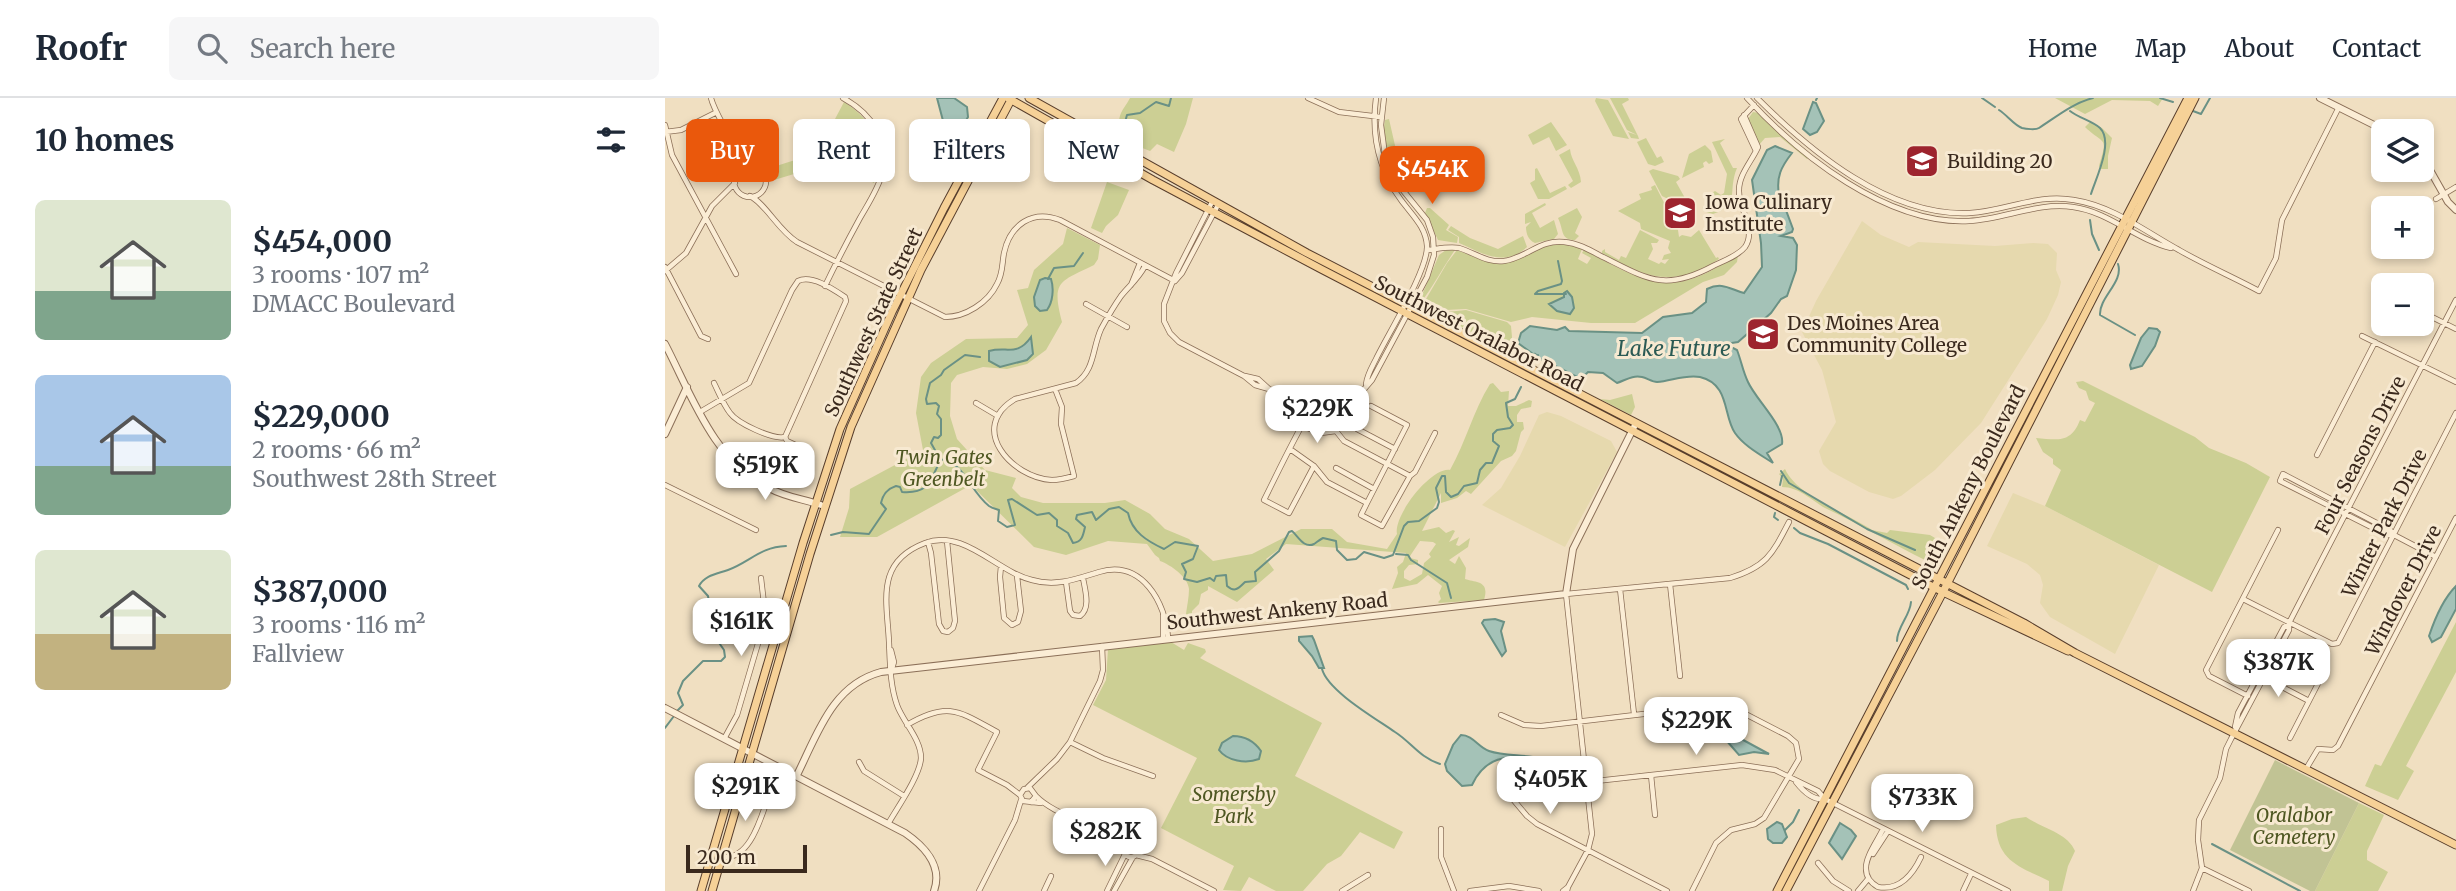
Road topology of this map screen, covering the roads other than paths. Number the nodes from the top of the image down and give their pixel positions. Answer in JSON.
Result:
{"nodes":[{"id":1,"x":711,"y":98,"type":"edge"},
{"id":2,"x":843,"y":98,"type":"edge"},
{"id":3,"x":1029,"y":98,"type":"edge"},
{"id":4,"x":1308,"y":98,"type":"edge"},
{"id":5,"x":1376,"y":98,"type":"edge"},
{"id":6,"x":1384,"y":98,"type":"edge"},
{"id":7,"x":1747,"y":98,"type":"edge"},
{"id":8,"x":2187,"y":98,"type":"edge"},
{"id":9,"x":2195,"y":98,"type":"edge"},
{"id":10,"x":2320,"y":98,"type":"edge"},
{"id":11,"x":1008,"y":99,"type":"edge"},
{"id":12,"x":1758,"y":99,"type":"edge"},
{"id":13,"x":1754,"y":105,"type":"junction"},
{"id":14,"x":2339,"y":107,"type":"junction"},
{"id":15,"x":715,"y":113,"type":"junction"},
{"id":16,"x":1374,"y":117,"type":"junction"},
{"id":17,"x":1381,"y":117,"type":"junction"},
{"id":18,"x":718,"y":119,"type":"edge"},
{"id":19,"x":2371,"y":123,"type":"edge"},
{"id":20,"x":665,"y":125,"type":"edge"},
{"id":21,"x":666,"y":132,"type":"edge"},
{"id":22,"x":2434,"y":177,"type":"edge"},
{"id":23,"x":764,"y":182,"type":"edge"},
{"id":24,"x":734,"y":183,"type":"joint"},
{"id":25,"x":2456,"y":187,"type":"edge"},
{"id":26,"x":764,"y":189,"type":"junction"},
{"id":27,"x":726,"y":193,"type":"junction"},
{"id":28,"x":740,"y":193,"type":"junction"},
{"id":29,"x":2444,"y":194,"type":"junction"},
{"id":30,"x":750,"y":197,"type":"junction"},
{"id":31,"x":2436,"y":199,"type":"dead end"},
{"id":32,"x":763,"y":206,"type":"junction"},
{"id":33,"x":1213,"y":207,"type":"junction"},
{"id":34,"x":2456,"y":210,"type":"edge"},
{"id":35,"x":705,"y":216,"type":"junction"},
{"id":36,"x":2127,"y":224,"type":"junction"},
{"id":37,"x":1434,"y":249,"type":"junction"},
{"id":38,"x":1427,"y":250,"type":"junction"},
{"id":39,"x":837,"y":263,"type":"junction"},
{"id":40,"x":1143,"y":264,"type":"junction"},
{"id":41,"x":666,"y":269,"type":"edge"},
{"id":42,"x":736,"y":274,"type":"dead end"},
{"id":43,"x":1175,"y":281,"type":"junction"},
{"id":44,"x":825,"y":286,"type":"junction"},
{"id":45,"x":904,"y":297,"type":"junction"},
{"id":46,"x":2456,"y":300,"type":"edge"},
{"id":47,"x":1086,"y":304,"type":"dead end"},
{"id":48,"x":1406,"y":309,"type":"junction"},
{"id":49,"x":1108,"y":317,"type":"junction"},
{"id":50,"x":2434,"y":318,"type":"edge"},
{"id":51,"x":2444,"y":323,"type":"junction"},
{"id":52,"x":1126,"y":327,"type":"dead end"},
{"id":53,"x":2456,"y":330,"type":"edge"},
{"id":54,"x":2362,"y":336,"type":"dead end"},
{"id":55,"x":708,"y":339,"type":"dead end"},
{"id":56,"x":2375,"y":342,"type":"junction"},
{"id":57,"x":665,"y":344,"type":"edge"},
{"id":58,"x":2422,"y":365,"type":"junction"},
{"id":59,"x":2049,"y":374,"type":"junction"},
{"id":60,"x":2456,"y":382,"type":"edge"},
{"id":61,"x":714,"y":383,"type":"dead end"},
{"id":62,"x":687,"y":387,"type":"junction"},
{"id":63,"x":1055,"y":389,"type":"junction"},
{"id":64,"x":723,"y":400,"type":"junction"},
{"id":65,"x":976,"y":403,"type":"dead end"},
{"id":66,"x":1371,"y":406,"type":"dead end"},
{"id":67,"x":1310,"y":411,"type":"junction"},
{"id":68,"x":700,"y":412,"type":"junction"},
{"id":69,"x":2456,"y":413,"type":"edge"},
{"id":70,"x":1336,"y":414,"type":"junction"},
{"id":71,"x":998,"y":416,"type":"junction"},
{"id":72,"x":1302,"y":426,"type":"junction"},
{"id":73,"x":1633,"y":428,"type":"junction"},
{"id":74,"x":1357,"y":429,"type":"dead end"},
{"id":75,"x":1336,"y":431,"type":"junction"},
{"id":76,"x":1435,"y":433,"type":"dead end"},
{"id":77,"x":665,"y":434,"type":"edge"},
{"id":78,"x":785,"y":437,"type":"junction"},
{"id":79,"x":803,"y":449,"type":"dead end"},
{"id":80,"x":1290,"y":449,"type":"junction"},
{"id":81,"x":1395,"y":449,"type":"junction"},
{"id":82,"x":2317,"y":455,"type":"dead end"},
{"id":83,"x":1387,"y":464,"type":"junction"},
{"id":84,"x":1314,"y":466,"type":"junction"},
{"id":85,"x":1336,"y":468,"type":"dead end"},
{"id":86,"x":1410,"y":477,"type":"junction"},
{"id":87,"x":665,"y":485,"type":"edge"},
{"id":88,"x":1374,"y":489,"type":"junction"},
{"id":89,"x":1367,"y":503,"type":"junction"},
{"id":90,"x":816,"y":504,"type":"junction"},
{"id":91,"x":824,"y":507,"type":"junction"},
{"id":92,"x":2349,"y":507,"type":"junction"},
{"id":93,"x":1786,"y":510,"type":"junction"},
{"id":94,"x":2346,"y":514,"type":"junction"},
{"id":95,"x":1800,"y":517,"type":"junction"},
{"id":96,"x":2456,"y":518,"type":"edge"},
{"id":97,"x":1789,"y":522,"type":"junction"},
{"id":98,"x":756,"y":530,"type":"dead end"},
{"id":99,"x":2278,"y":530,"type":"dead end"},
{"id":100,"x":2394,"y":535,"type":"junction"},
{"id":101,"x":947,"y":541,"type":"junction"},
{"id":102,"x":928,"y":542,"type":"junction"},
{"id":103,"x":2436,"y":557,"type":"junction"},
{"id":104,"x":1945,"y":565,"type":"junction"},
{"id":105,"x":1001,"y":566,"type":"junction"},
{"id":106,"x":1954,"y":570,"type":"junction"},
{"id":107,"x":1922,"y":571,"type":"junction"},
{"id":108,"x":1017,"y":576,"type":"junction"},
{"id":109,"x":761,"y":578,"type":"dead end"},
{"id":110,"x":1083,"y":578,"type":"junction"},
{"id":111,"x":1066,"y":582,"type":"junction"},
{"id":112,"x":1670,"y":583,"type":"junction"},
{"id":113,"x":1940,"y":586,"type":"junction"},
{"id":114,"x":1620,"y":589,"type":"junction"},
{"id":115,"x":1965,"y":593,"type":"junction"},
{"id":116,"x":1566,"y":594,"type":"junction"},
{"id":117,"x":2243,"y":599,"type":"junction"},
{"id":118,"x":2289,"y":623,"type":"junction"},
{"id":119,"x":1165,"y":638,"type":"junction"},
{"id":120,"x":1102,"y":646,"type":"junction"},
{"id":121,"x":2075,"y":653,"type":"junction"},
{"id":122,"x":2326,"y":668,"type":"dead end"},
{"id":123,"x":892,"y":669,"type":"junction"},
{"id":124,"x":1680,"y":676,"type":"dead end"},
{"id":125,"x":2262,"y":677,"type":"junction"},
{"id":126,"x":2248,"y":696,"type":"junction"},
{"id":127,"x":2309,"y":701,"type":"junction"},
{"id":128,"x":665,"y":708,"type":"edge"},
{"id":129,"x":1634,"y":714,"type":"junction"},
{"id":130,"x":1501,"y":715,"type":"dead end"},
{"id":131,"x":1580,"y":721,"type":"junction"},
{"id":132,"x":907,"y":725,"type":"junction"},
{"id":133,"x":2233,"y":733,"type":"junction"},
{"id":134,"x":2290,"y":738,"type":"dead end"},
{"id":135,"x":724,"y":739,"type":"junction"},
{"id":136,"x":1070,"y":742,"type":"junction"},
{"id":137,"x":744,"y":748,"type":"junction"},
{"id":138,"x":752,"y":753,"type":"junction"},
{"id":139,"x":859,"y":762,"type":"dead end"},
{"id":140,"x":2306,"y":769,"type":"junction"},
{"id":141,"x":797,"y":775,"type":"junction"},
{"id":142,"x":1651,"y":775,"type":"junction"},
{"id":143,"x":1153,"y":776,"type":"dead end"},
{"id":144,"x":1039,"y":777,"type":"junction"},
{"id":145,"x":1789,"y":777,"type":"junction"},
{"id":146,"x":1587,"y":782,"type":"junction"},
{"id":147,"x":1007,"y":785,"type":"junction"},
{"id":148,"x":1026,"y":788,"type":"junction"},
{"id":149,"x":1506,"y":791,"type":"dead end"},
{"id":150,"x":1035,"y":794,"type":"junction"},
{"id":151,"x":904,"y":796,"type":"junction"},
{"id":152,"x":768,"y":798,"type":"dead end"},
{"id":153,"x":1021,"y":798,"type":"junction"},
{"id":154,"x":1828,"y":800,"type":"junction"},
{"id":155,"x":1030,"y":802,"type":"junction"},
{"id":156,"x":1047,"y":804,"type":"junction"},
{"id":157,"x":1655,"y":815,"type":"dead end"},
{"id":158,"x":1016,"y":820,"type":"junction"},
{"id":159,"x":888,"y":824,"type":"junction"},
{"id":160,"x":1441,"y":829,"type":"dead end"},
{"id":161,"x":1885,"y":830,"type":"junction"},
{"id":162,"x":1108,"y":837,"type":"junction"},
{"id":163,"x":1127,"y":843,"type":"junction"},
{"id":164,"x":2456,"y":845,"type":"edge"},
{"id":165,"x":1139,"y":848,"type":"junction"},
{"id":166,"x":1588,"y":850,"type":"junction"},
{"id":167,"x":1125,"y":852,"type":"junction"},
{"id":168,"x":1134,"y":856,"type":"junction"},
{"id":169,"x":722,"y":857,"type":"junction"},
{"id":170,"x":1921,"y":857,"type":"dead end"},
{"id":171,"x":1152,"y":859,"type":"junction"},
{"id":172,"x":1818,"y":863,"type":"dead end"},
{"id":173,"x":2202,"y":868,"type":"junction"},
{"id":174,"x":1971,"y":874,"type":"junction"},
{"id":175,"x":1367,"y":875,"type":"dead end"},
{"id":176,"x":1051,"y":876,"type":"dead end"},
{"id":177,"x":1868,"y":879,"type":"junction"},
{"id":178,"x":1566,"y":890,"type":"edge"},
{"id":179,"x":701,"y":891,"type":"edge"},
{"id":180,"x":712,"y":891,"type":"edge"},
{"id":181,"x":934,"y":891,"type":"edge"},
{"id":182,"x":979,"y":891,"type":"edge"},
{"id":183,"x":1044,"y":891,"type":"edge"},
{"id":184,"x":1107,"y":891,"type":"edge"},
{"id":185,"x":1114,"y":891,"type":"edge"},
{"id":186,"x":1214,"y":891,"type":"edge"},
{"id":187,"x":1342,"y":891,"type":"edge"},
{"id":188,"x":1454,"y":891,"type":"edge"},
{"id":189,"x":1470,"y":891,"type":"edge"},
{"id":190,"x":1539,"y":891,"type":"edge"},
{"id":191,"x":1667,"y":891,"type":"edge"},
{"id":192,"x":1692,"y":891,"type":"edge"},
{"id":193,"x":1777,"y":891,"type":"edge"},
{"id":194,"x":1786,"y":891,"type":"edge"},
{"id":195,"x":1849,"y":891,"type":"edge"},
{"id":196,"x":1858,"y":891,"type":"edge"},
{"id":197,"x":1962,"y":891,"type":"edge"},
{"id":198,"x":2008,"y":891,"type":"edge"},
{"id":199,"x":2193,"y":891,"type":"edge"},
{"id":200,"x":2249,"y":891,"type":"edge"}],
"edges":[{"from":1,"to":15,"type":"street"},
{"from":2,"to":39,"type":"street"},
{"from":3,"to":33,"type":"main road","name":"Southwest Oralabor Road"},
{"from":4,"to":16,"type":"street"},
{"from":5,"to":16,"type":"street"},
{"from":6,"to":17,"type":"street"},
{"from":7,"to":13,"type":"street"},
{"from":8,"to":36,"type":"main road","name":"South Ankeny Boulevard"},
{"from":9,"to":36,"type":"main road","name":"South Ankeny Boulevard"},
{"from":10,"to":14,"type":"street"},
{"from":11,"to":33,"type":"main road","name":"Southwest Oralabor Road"},
{"from":11,"to":45,"type":"main road","name":"Southwest State Street"},
{"from":12,"to":13,"type":"street"},
{"from":12,"to":36,"type":"street"},
{"from":13,"to":36,"type":"street"},
{"from":13,"to":37,"type":"street"},
{"from":14,"to":19,"type":"street"},
{"from":14,"to":36,"type":"street"},
{"from":15,"to":18,"type":"street"},
{"from":15,"to":21,"type":"street"},
{"from":16,"to":17,"type":"street"},
{"from":16,"to":38,"type":"street"},
{"from":17,"to":37,"type":"street"},
{"from":20,"to":21,"type":"street"},
{"from":21,"to":35,"type":"street"},
{"from":22,"to":29,"type":"street"},
{"from":23,"to":26,"type":"street"},
{"from":24,"to":27,"type":"street"},
{"from":24,"to":28,"type":"street"},
{"from":25,"to":29,"type":"street"},
{"from":26,"to":30,"type":"street"},
{"from":26,"to":32,"type":"street"},
{"from":27,"to":28,"type":"street"},
{"from":27,"to":35,"type":"street"},
{"from":28,"to":30,"type":"street"},
{"from":29,"to":31,"type":"street"},
{"from":29,"to":34,"type":"street"},
{"from":30,"to":32,"type":"street"},
{"from":32,"to":39,"type":"street"},
{"from":33,"to":43,"type":"street"},
{"from":33,"to":48,"type":"main road","name":"Southwest Oralabor Road"},
{"from":35,"to":41,"type":"street"},
{"from":35,"to":42,"type":"street"},
{"from":36,"to":59,"type":"main road","name":"South Ankeny Boulevard"},
{"from":37,"to":38,"type":"street"},
{"from":37,"to":48,"type":"street"},
{"from":38,"to":48,"type":"street"},
{"from":39,"to":44,"type":"street"},
{"from":39,"to":45,"type":"street"},
{"from":40,"to":43,"type":"street"},
{"from":40,"to":45,"type":"street"},
{"from":40,"to":49,"type":"street"},
{"from":41,"to":55,"type":"street"},
{"from":43,"to":67,"type":"street"},
{"from":44,"to":64,"type":"street"},
{"from":44,"to":78,"type":"street"},
{"from":45,"to":90,"type":"main road","name":"Southwest State Street"},
{"from":45,"to":91,"type":"main road","name":"Southwest State Street"},
{"from":46,"to":51,"type":"street","name":"Four Seasons Drive"},
{"from":47,"to":49,"type":"street"},
{"from":48,"to":70,"type":"street"},
{"from":48,"to":73,"type":"main road","name":"Southwest Oralabor Road"},
{"from":49,"to":52,"type":"street"},
{"from":49,"to":63,"type":"street"},
{"from":50,"to":51,"type":"street"},
{"from":51,"to":53,"type":"street"},
{"from":51,"to":58,"type":"street","name":"Four Seasons Drive"},
{"from":54,"to":56,"type":"street"},
{"from":56,"to":58,"type":"street"},
{"from":56,"to":82,"type":"street"},
{"from":57,"to":62,"type":"street"},
{"from":58,"to":60,"type":"street"},
{"from":58,"to":92,"type":"street","name":"Four Seasons Drive"},
{"from":59,"to":104,"type":"main road","name":"South Ankeny Boulevard"},
{"from":59,"to":106,"type":"main road","name":"South Ankeny Boulevard"},
{"from":61,"to":64,"type":"street"},
{"from":62,"to":68,"type":"street"},
{"from":62,"to":77,"type":"street"},
{"from":63,"to":71,"type":"street"},
{"from":63,"to":71,"type":"street"},
{"from":64,"to":68,"type":"street"},
{"from":64,"to":78,"type":"street"},
{"from":65,"to":71,"type":"street"},
{"from":66,"to":81,"type":"street"},
{"from":67,"to":70,"type":"street"},
{"from":67,"to":72,"type":"street"},
{"from":68,"to":90,"type":"street"},
{"from":69,"to":100,"type":"street","name":"Winter Park Drive"},
{"from":70,"to":75,"type":"street"},
{"from":72,"to":75,"type":"street"},
{"from":72,"to":80,"type":"street"},
{"from":73,"to":93,"type":"main road","name":"Southwest Oralabor Road"},
{"from":73,"to":107,"type":"main road","name":"Southwest Oralabor Road"},
{"from":73,"to":116,"type":"street"},
{"from":74,"to":81,"type":"street"},
{"from":75,"to":83,"type":"street"},
{"from":76,"to":86,"type":"street"},
{"from":78,"to":79,"type":"street"},
{"from":80,"to":84,"type":"street"},
{"from":80,"to":84,"type":"street"},
{"from":81,"to":83,"type":"street"},
{"from":83,"to":86,"type":"street"},
{"from":83,"to":88,"type":"street"},
{"from":84,"to":89,"type":"street"},
{"from":85,"to":88,"type":"street"},
{"from":86,"to":89,"type":"street"},
{"from":87,"to":98,"type":"street"},
{"from":88,"to":89,"type":"street"},
{"from":90,"to":91,"type":"street"},
{"from":90,"to":137,"type":"main road","name":"Southwest State Street"},
{"from":91,"to":138,"type":"main road","name":"Southwest State Street"},
{"from":92,"to":94,"type":"street","name":"Four Seasons Drive"},
{"from":92,"to":94,"type":"street"},
{"from":92,"to":100,"type":"street"},
{"from":93,"to":95,"type":"main road","name":"Southwest Oralabor Road"},
{"from":93,"to":97,"type":"main road"},
{"from":94,"to":100,"type":"street"},
{"from":94,"to":118,"type":"street","name":"Four Seasons Drive"},
{"from":95,"to":97,"type":"main road"},
{"from":95,"to":113,"type":"main road","name":"Southwest Oralabor Road"},
{"from":96,"to":103,"type":"street","name":"Windover Drive"},
{"from":97,"to":112,"type":"street","name":"Southwest Ankeny Road"},
{"from":99,"to":117,"type":"street"},
{"from":100,"to":103,"type":"street"},
{"from":100,"to":118,"type":"street","name":"Winter Park Drive"},
{"from":101,"to":102,"type":"street"},
{"from":101,"to":102,"type":"street"},
{"from":101,"to":105,"type":"street"},
{"from":102,"to":123,"type":"street"},
{"from":103,"to":140,"type":"street","name":"Windover Drive"},
{"from":104,"to":107,"type":"main road"},
{"from":104,"to":113,"type":"main road","name":"South Ankeny Boulevard"},
{"from":105,"to":108,"type":"street"},
{"from":105,"to":108,"type":"street"},
{"from":106,"to":113,"type":"main road","name":"South Ankeny Boulevard"},
{"from":106,"to":115,"type":"main road"},
{"from":107,"to":113,"type":"main road","name":"Southwest Oralabor Road"},
{"from":108,"to":111,"type":"street"},
{"from":109,"to":135,"type":"street"},
{"from":110,"to":111,"type":"street"},
{"from":110,"to":111,"type":"street"},
{"from":110,"to":119,"type":"street"},
{"from":112,"to":114,"type":"street","name":"Southwest Ankeny Road"},
{"from":112,"to":124,"type":"street"},
{"from":113,"to":115,"type":"main road"},
{"from":113,"to":121,"type":"main road"},
{"from":113,"to":154,"type":"main road","name":"South Ankeny Boulevard"},
{"from":114,"to":116,"type":"street","name":"Southwest Ankeny Road"},
{"from":114,"to":129,"type":"street"},
{"from":115,"to":121,"type":"main road"},
{"from":116,"to":119,"type":"street","name":"Southwest Ankeny Road"},
{"from":116,"to":131,"type":"street"},
{"from":117,"to":118,"type":"street"},
{"from":117,"to":126,"type":"street"},
{"from":118,"to":125,"type":"street","name":"Four Seasons Drive"},
{"from":119,"to":120,"type":"street","name":"Southwest Ankeny Road"},
{"from":120,"to":123,"type":"street","name":"Southwest Ankeny Road"},
{"from":120,"to":136,"type":"street"},
{"from":121,"to":133,"type":"main road"},
{"from":122,"to":127,"type":"street"},
{"from":123,"to":132,"type":"street"},
{"from":123,"to":141,"type":"street","name":"Southwest Ankeny Road"},
{"from":125,"to":126,"type":"street","name":"Four Seasons Drive"},
{"from":125,"to":127,"type":"street"},
{"from":125,"to":133,"type":"street","name":"Four Seasons Drive"},
{"from":126,"to":133,"type":"street","name":"Four Seasons Drive"},
{"from":127,"to":134,"type":"street"},
{"from":128,"to":135,"type":"street"},
{"from":129,"to":131,"type":"street"},
{"from":129,"to":145,"type":"street"},
{"from":130,"to":131,"type":"street"},
{"from":131,"to":146,"type":"street"},
{"from":132,"to":147,"type":"street"},
{"from":132,"to":151,"type":"street"},
{"from":133,"to":140,"type":"main road"},
{"from":133,"to":173,"type":"street"},
{"from":135,"to":137,"type":"street"},
{"from":136,"to":143,"type":"street"},
{"from":136,"to":144,"type":"street"},
{"from":137,"to":138,"type":"street"},
{"from":137,"to":179,"type":"main road","name":"Southwest State Street"},
{"from":138,"to":141,"type":"street"},
{"from":138,"to":169,"type":"main road","name":"Southwest State Street"},
{"from":139,"to":151,"type":"street"},
{"from":140,"to":164,"type":"main road"},
{"from":141,"to":159,"type":"street"},
{"from":142,"to":145,"type":"street"},
{"from":142,"to":146,"type":"street"},
{"from":142,"to":157,"type":"street"},
{"from":144,"to":148,"type":"street"},
{"from":144,"to":150,"type":"street"},
{"from":145,"to":154,"type":"street"},
{"from":145,"to":192,"type":"street"},
{"from":146,"to":166,"type":"street"},
{"from":147,"to":148,"type":"street"},
{"from":147,"to":153,"type":"street"},
{"from":148,"to":150,"type":"street"},
{"from":148,"to":153,"type":"street"},
{"from":149,"to":166,"type":"street"},
{"from":150,"to":155,"type":"street"},
{"from":150,"to":156,"type":"street"},
{"from":151,"to":159,"type":"street"},
{"from":152,"to":169,"type":"street"},
{"from":153,"to":155,"type":"street"},
{"from":153,"to":158,"type":"street"},
{"from":154,"to":161,"type":"street"},
{"from":154,"to":193,"type":"main road","name":"South Ankeny Boulevard"},
{"from":154,"to":194,"type":"main road","name":"South Ankeny Boulevard"},
{"from":155,"to":156,"type":"street"},
{"from":155,"to":158,"type":"street"},
{"from":156,"to":162,"type":"street"},
{"from":158,"to":182,"type":"street"},
{"from":159,"to":181,"type":"street"},
{"from":160,"to":188,"type":"street"},
{"from":161,"to":174,"type":"street"},
{"from":161,"to":177,"type":"street"},
{"from":162,"to":163,"type":"street"},
{"from":162,"to":167,"type":"street"},
{"from":163,"to":165,"type":"street"},
{"from":163,"to":167,"type":"street"},
{"from":165,"to":168,"type":"street"},
{"from":165,"to":171,"type":"street"},
{"from":166,"to":178,"type":"street"},
{"from":166,"to":191,"type":"street"},
{"from":167,"to":168,"type":"street"},
{"from":167,"to":184,"type":"street"},
{"from":168,"to":171,"type":"street"},
{"from":168,"to":185,"type":"street"},
{"from":169,"to":180,"type":"main road","name":"Southwest State Street"},
{"from":170,"to":177,"type":"street"},
{"from":171,"to":186,"type":"street"},
{"from":172,"to":195,"type":"street"},
{"from":173,"to":199,"type":"street"},
{"from":173,"to":200,"type":"street"},
{"from":174,"to":197,"type":"street"},
{"from":174,"to":198,"type":"street"},
{"from":175,"to":187,"type":"street"},
{"from":176,"to":183,"type":"street"},
{"from":177,"to":196,"type":"street"},
{"from":189,"to":190,"type":"street"}]}
